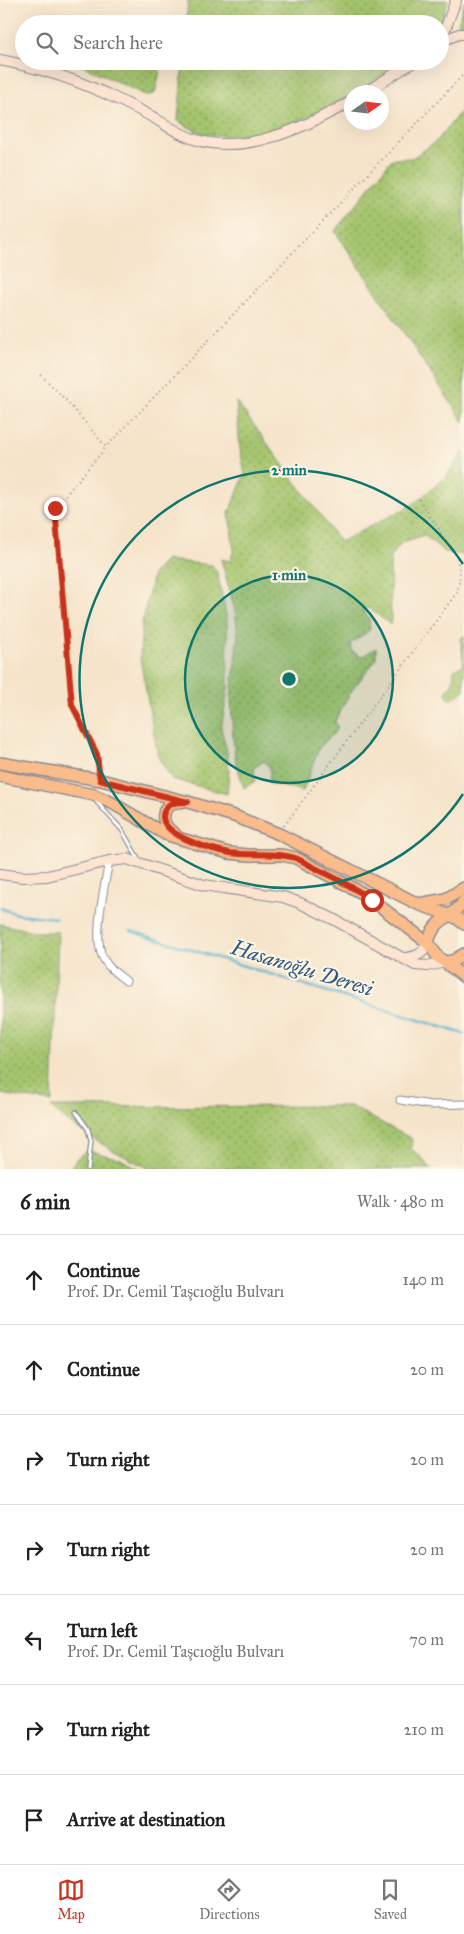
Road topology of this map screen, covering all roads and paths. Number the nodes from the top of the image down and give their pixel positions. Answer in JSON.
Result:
{"nodes":[{"id":1,"x":456,"y":0,"type":"edge"},
{"id":2,"x":449,"y":20,"type":"edge"},
{"id":3,"x":464,"y":34,"type":"edge"},
{"id":4,"x":449,"y":38,"type":"edge"},
{"id":5,"x":0,"y":60,"type":"edge"},
{"id":6,"x":15,"y":63,"type":"edge"},
{"id":7,"x":44,"y":70,"type":"edge"},
{"id":8,"x":401,"y":70,"type":"edge"},
{"id":9,"x":464,"y":74,"type":"edge"},
{"id":10,"x":377,"y":85,"type":"edge"},
{"id":11,"x":344,"y":105,"type":"edge"},
{"id":12,"x":41,"y":375,"type":"dead end"},
{"id":13,"x":106,"y":447,"type":"junction"},
{"id":14,"x":417,"y":496,"type":"dead end"},
{"id":15,"x":0,"y":763,"type":"edge"},
{"id":16,"x":0,"y":776,"type":"edge"},
{"id":17,"x":100,"y":780,"type":"junction"},
{"id":18,"x":34,"y":782,"type":"junction"},
{"id":19,"x":188,"y":802,"type":"junction"},
{"id":20,"x":279,"y":834,"type":"junction"},
{"id":21,"x":202,"y":846,"type":"junction"},
{"id":22,"x":109,"y":861,"type":"junction"},
{"id":23,"x":141,"y":863,"type":"junction"},
{"id":24,"x":0,"y":874,"type":"edge"},
{"id":25,"x":464,"y":888,"type":"edge"},
{"id":26,"x":464,"y":901,"type":"edge"},
{"id":27,"x":418,"y":904,"type":"junction"},
{"id":28,"x":450,"y":916,"type":"junction"},
{"id":29,"x":464,"y":924,"type":"edge"},
{"id":30,"x":428,"y":943,"type":"junction"},
{"id":31,"x":464,"y":954,"type":"edge"},
{"id":32,"x":405,"y":958,"type":"junction"},
{"id":33,"x":446,"y":962,"type":"junction"},
{"id":34,"x":464,"y":977,"type":"edge"},
{"id":35,"x":126,"y":981,"type":"dead end"},
{"id":36,"x":400,"y":1100,"type":"dead end"},
{"id":37,"x":464,"y":1104,"type":"edge"},
{"id":38,"x":76,"y":1112,"type":"dead end"},
{"id":39,"x":88,"y":1169,"type":"edge"}],
"edges":[{"from":1,"to":2,"type":"main road"},
{"from":3,"to":4,"type":"main road"},
{"from":5,"to":6,"type":"main road"},
{"from":7,"to":11,"type":"main road"},
{"from":8,"to":10,"type":"main road"},
{"from":9,"to":13,"type":"path"},
{"from":12,"to":13,"type":"path"},
{"from":13,"to":17,"type":"path"},
{"from":14,"to":20,"type":"path"},
{"from":15,"to":17,"type":"main road"},
{"from":16,"to":18,"type":"main road"},
{"from":17,"to":19,"type":"main road"},
{"from":18,"to":21,"type":"main road"},
{"from":18,"to":23,"type":"lane"},
{"from":19,"to":20,"type":"main road"},
{"from":19,"to":21,"type":"main road"},
{"from":20,"to":27,"type":"main road"},
{"from":21,"to":30,"type":"main road"},
{"from":22,"to":23,"type":"main road"},
{"from":22,"to":24,"type":"main road"},
{"from":22,"to":35,"type":"street"},
{"from":23,"to":32,"type":"main road"},
{"from":25,"to":27,"type":"main road"},
{"from":26,"to":28,"type":"main road"},
{"from":27,"to":28,"type":"main road"},
{"from":28,"to":29,"type":"main road"},
{"from":28,"to":30,"type":"main road"},
{"from":30,"to":32,"type":"main road"},
{"from":30,"to":33,"type":"main road"},
{"from":31,"to":33,"type":"main road"},
{"from":32,"to":33,"type":"main road"},
{"from":33,"to":34,"type":"main road"},
{"from":36,"to":37,"type":"street"},
{"from":38,"to":39,"type":"lane"}]}
